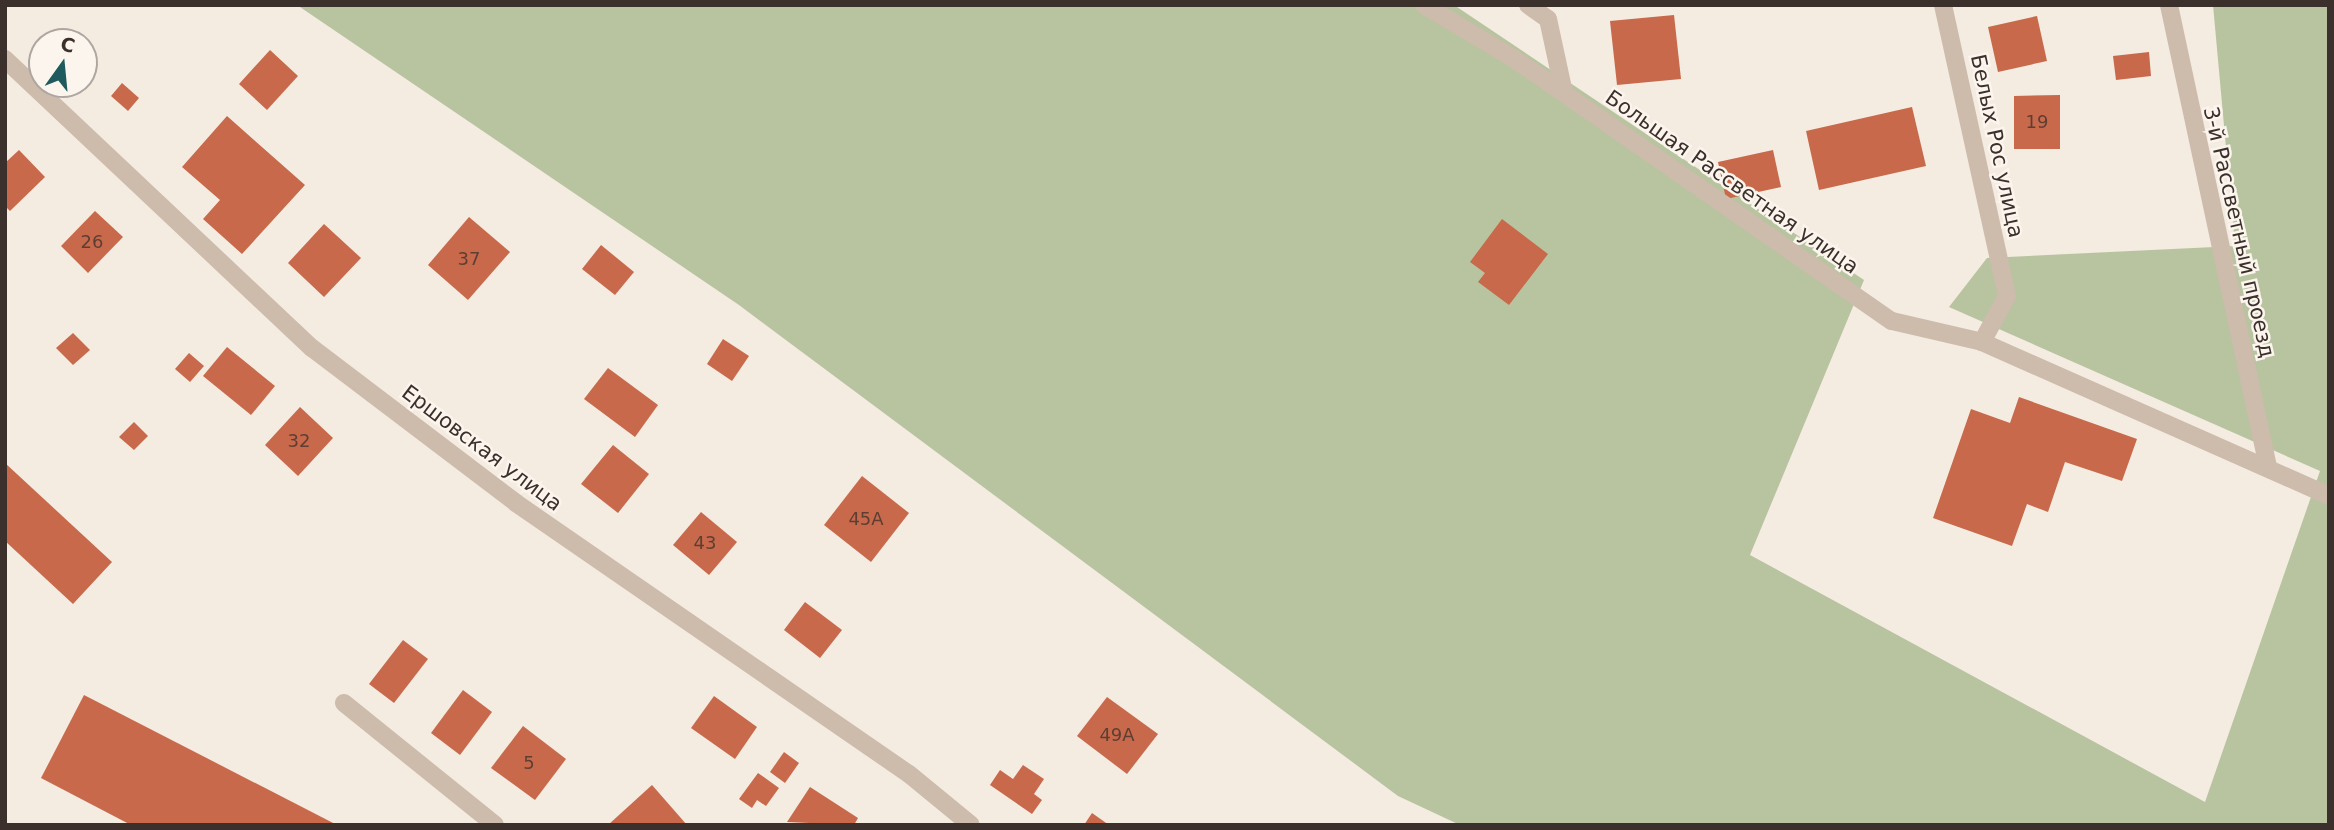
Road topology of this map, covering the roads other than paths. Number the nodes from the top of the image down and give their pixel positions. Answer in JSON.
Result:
{"nodes":[{"id":1,"x":1423,"y":5,"type":"edge"},
{"id":2,"x":1528,"y":5,"type":"edge"},
{"id":3,"x":1943,"y":5,"type":"edge"},
{"id":4,"x":2169,"y":5,"type":"edge"},
{"id":5,"x":5,"y":60,"type":"edge"},
{"id":6,"x":1564,"y":93,"type":"junction"},
{"id":7,"x":1982,"y":342,"type":"junction"},
{"id":8,"x":2268,"y":467,"type":"junction"},
{"id":9,"x":2329,"y":496,"type":"edge"},
{"id":10,"x":344,"y":703,"type":"dead end"},
{"id":11,"x":495,"y":825,"type":"edge"},
{"id":12,"x":971,"y":825,"type":"edge"}],
"edges":[{"from":1,"to":6,"type":"street","name":"Большая Рассветная улица"},
{"from":2,"to":6,"type":"street"},
{"from":3,"to":7,"type":"street","name":"Белых Рос улица"},
{"from":4,"to":8,"type":"street","name":"3-й Рассветный проезд"},
{"from":5,"to":12,"type":"street","name":"Ершовская улица"},
{"from":6,"to":7,"type":"street","name":"Большая Рассветная улица"},
{"from":7,"to":8,"type":"street","name":"Большая Рассветная улица"},
{"from":8,"to":9,"type":"street","name":"Большая Рассветная улица"},
{"from":10,"to":11,"type":"street"}]}
